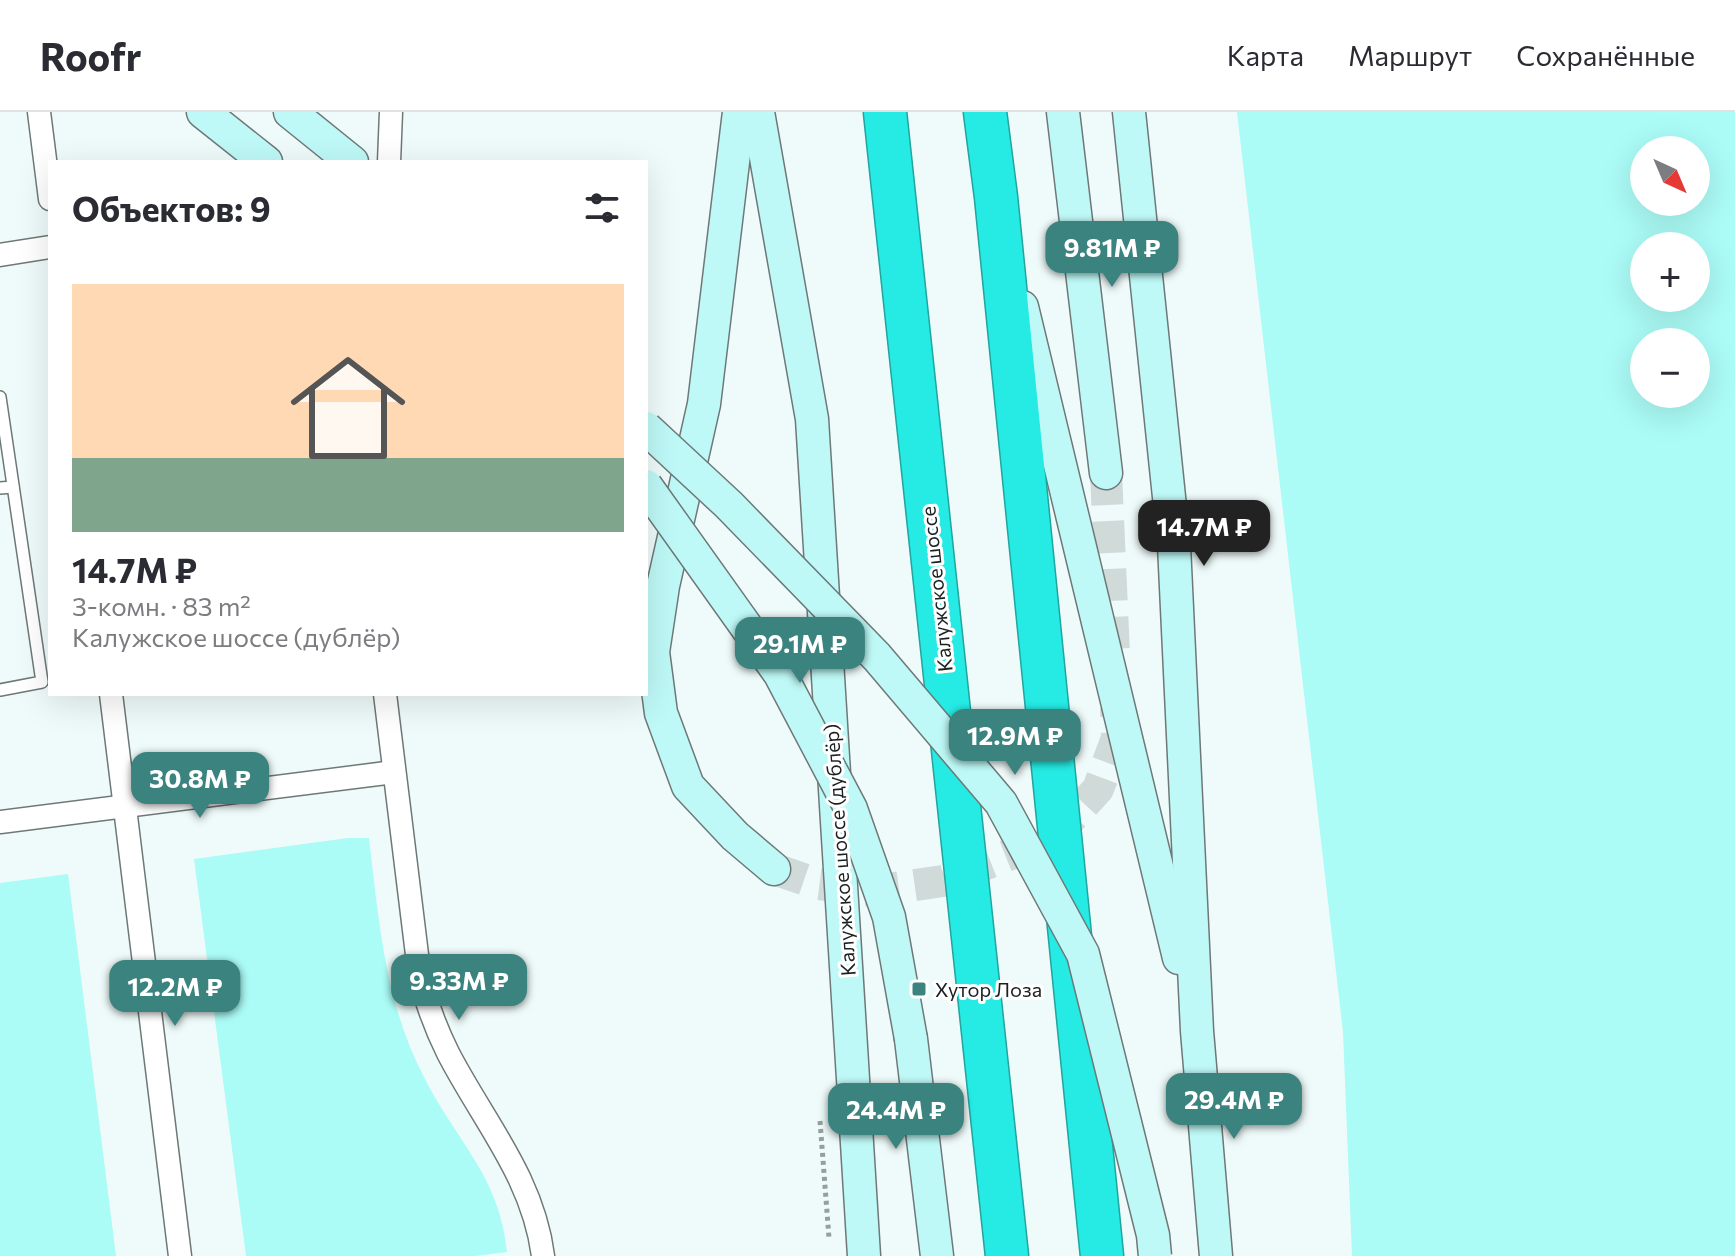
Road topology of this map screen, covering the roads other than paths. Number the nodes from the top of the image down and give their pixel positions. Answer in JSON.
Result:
{"nodes":[{"id":1,"x":39,"y":112,"type":"edge"},
{"id":2,"x":203,"y":112,"type":"edge"},
{"id":3,"x":290,"y":112,"type":"edge"},
{"id":4,"x":391,"y":112,"type":"edge"},
{"id":5,"x":739,"y":112,"type":"edge"},
{"id":6,"x":758,"y":112,"type":"edge"},
{"id":7,"x":885,"y":112,"type":"edge"},
{"id":8,"x":985,"y":112,"type":"edge"},
{"id":9,"x":1063,"y":112,"type":"edge"},
{"id":10,"x":1129,"y":112,"type":"edge"},
{"id":11,"x":263,"y":160,"type":"edge"},
{"id":12,"x":350,"y":160,"type":"edge"},
{"id":13,"x":389,"y":160,"type":"edge"},
{"id":14,"x":48,"y":183,"type":"edge"},
{"id":15,"x":996,"y":197,"type":"junction"},
{"id":16,"x":48,"y":247,"type":"edge"},
{"id":17,"x":0,"y":255,"type":"edge"},
{"id":18,"x":0,"y":397,"type":"edge"},
{"id":19,"x":648,"y":430,"type":"edge"},
{"id":20,"x":1106,"y":473,"type":"tunnel mouth"},
{"id":21,"x":13,"y":487,"type":"junction"},
{"id":22,"x":0,"y":488,"type":"edge"},
{"id":23,"x":648,"y":489,"type":"edge"},
{"id":24,"x":0,"y":690,"type":"edge"},
{"id":25,"x":111,"y":696,"type":"edge"},
{"id":26,"x":385,"y":696,"type":"edge"},
{"id":27,"x":394,"y":772,"type":"junction"},
{"id":28,"x":124,"y":806,"type":"junction"},
{"id":29,"x":0,"y":822,"type":"edge"},
{"id":30,"x":774,"y":869,"type":"tunnel mouth"},
{"id":31,"x":1197,"y":1031,"type":"junction"},
{"id":32,"x":180,"y":1256,"type":"edge"},
{"id":33,"x":543,"y":1256,"type":"edge"},
{"id":34,"x":864,"y":1256,"type":"edge"},
{"id":35,"x":937,"y":1256,"type":"edge"},
{"id":36,"x":1007,"y":1256,"type":"edge"},
{"id":37,"x":1102,"y":1256,"type":"edge"},
{"id":38,"x":1155,"y":1256,"type":"edge"},
{"id":39,"x":1216,"y":1256,"type":"edge"}],
"edges":[{"from":1,"to":14,"type":"street"},
{"from":2,"to":11,"type":"street"},
{"from":3,"to":12,"type":"street"},
{"from":4,"to":13,"type":"street"},
{"from":5,"to":30,"type":"street"},
{"from":6,"to":34,"type":"street","name":"Калужское шоссе (дублёр)"},
{"from":7,"to":36,"type":"highway","name":"Калужское шоссе"},
{"from":8,"to":15,"type":"highway"},
{"from":9,"to":20,"type":"street"},
{"from":10,"to":31,"type":"street"},
{"from":15,"to":31,"type":"street"},
{"from":15,"to":37,"type":"highway"},
{"from":16,"to":17,"type":"street"},
{"from":18,"to":21,"type":"lane"},
{"from":19,"to":38,"type":"street","bridge":true},
{"from":21,"to":22,"type":"lane"},
{"from":21,"to":24,"type":"lane"},
{"from":23,"to":35,"type":"street","bridge":true},
{"from":25,"to":28,"type":"street"},
{"from":26,"to":27,"type":"street"},
{"from":27,"to":28,"type":"street"},
{"from":27,"to":33,"type":"street"},
{"from":28,"to":29,"type":"street"},
{"from":28,"to":32,"type":"street"},
{"from":31,"to":39,"type":"street"}]}
